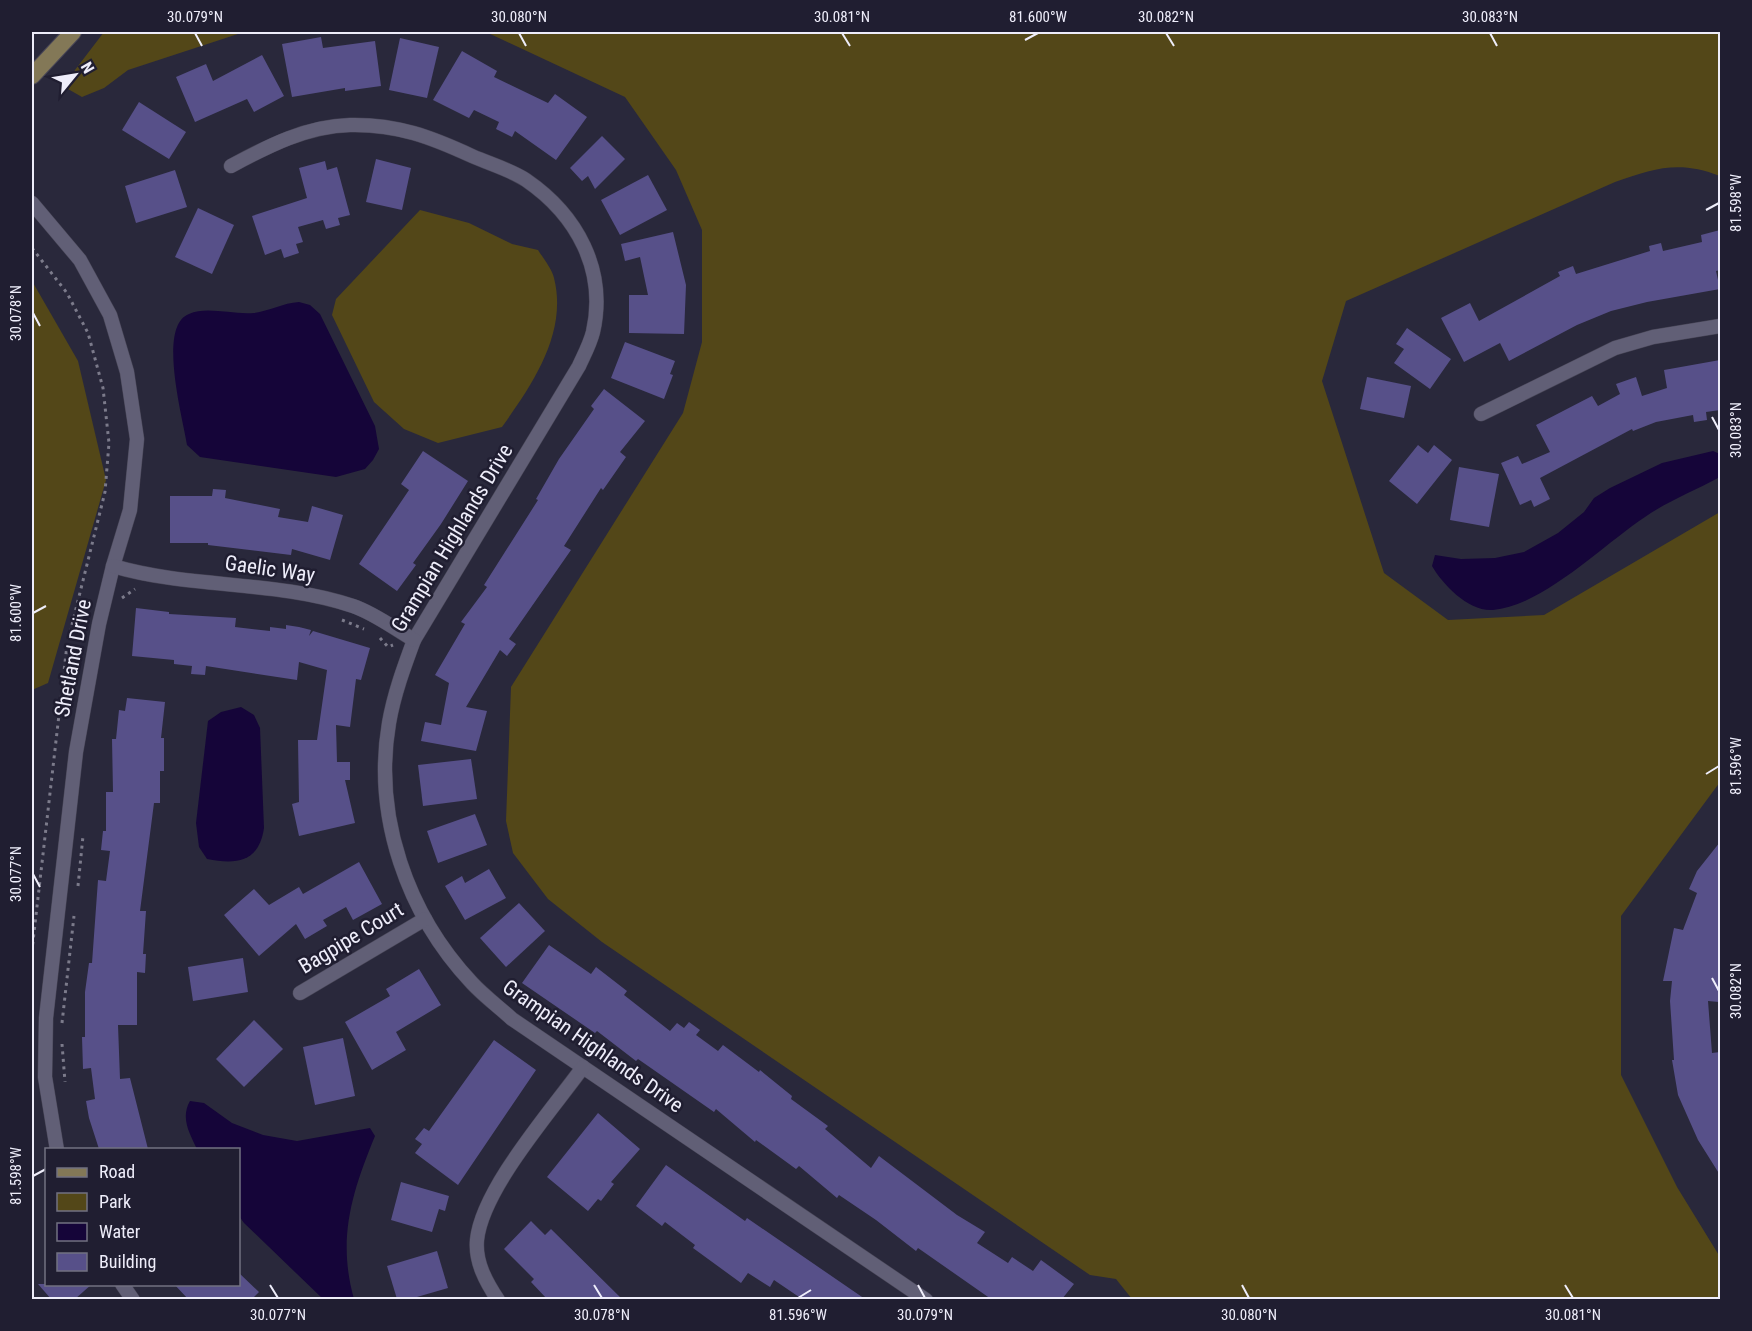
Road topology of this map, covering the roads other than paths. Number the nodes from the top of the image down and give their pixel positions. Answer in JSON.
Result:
{"nodes":[{"id":1,"x":73,"y":32,"type":"edge"},
{"id":2,"x":32,"y":76,"type":"edge"},
{"id":3,"x":231,"y":166,"type":"dead end"},
{"id":4,"x":32,"y":203,"type":"edge"},
{"id":5,"x":1720,"y":326,"type":"edge"},
{"id":6,"x":1481,"y":414,"type":"dead end"},
{"id":7,"x":113,"y":566,"type":"junction"},
{"id":8,"x":414,"y":640,"type":"junction"},
{"id":9,"x":425,"y":919,"type":"junction"},
{"id":10,"x":300,"y":993,"type":"dead end"},
{"id":11,"x":583,"y":1067,"type":"junction"},
{"id":12,"x":57,"y":1148,"type":"edge"},
{"id":13,"x":123,"y":1286,"type":"edge"},
{"id":14,"x":133,"y":1299,"type":"edge"},
{"id":15,"x":498,"y":1299,"type":"edge"},
{"id":16,"x":926,"y":1299,"type":"edge"}],
"edges":[{"from":1,"to":2,"type":"main road"},
{"from":3,"to":8,"type":"street","name":"Grampian Highlands Drive"},
{"from":4,"to":7,"type":"street","name":"Shetland Drive"},
{"from":5,"to":6,"type":"street"},
{"from":7,"to":8,"type":"street","name":"Gaelic Way"},
{"from":7,"to":12,"type":"street","name":"Shetland Drive"},
{"from":8,"to":9,"type":"street","name":"Grampian Highlands Drive"},
{"from":9,"to":10,"type":"street","name":"Bagpipe Court"},
{"from":9,"to":11,"type":"street","name":"Grampian Highlands Drive"},
{"from":11,"to":15,"type":"street"},
{"from":11,"to":16,"type":"street","name":"Grampian Highlands Drive"},
{"from":13,"to":14,"type":"street"}]}
